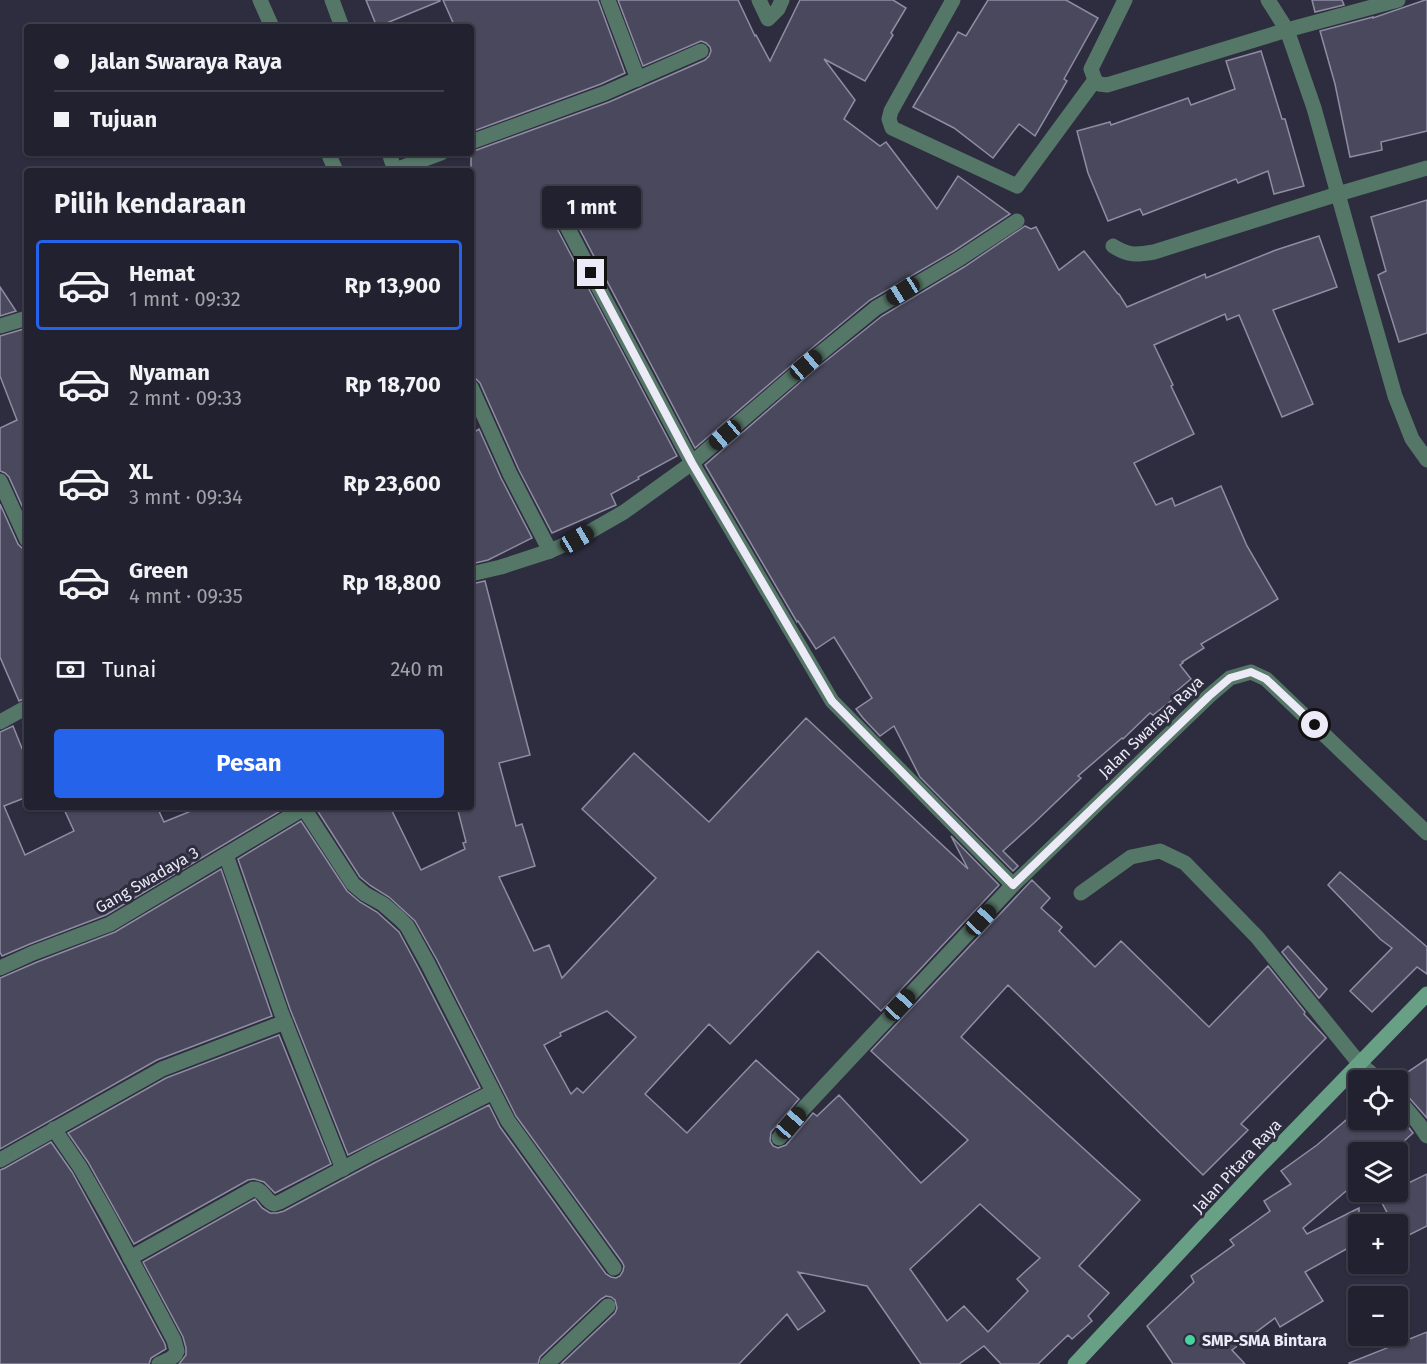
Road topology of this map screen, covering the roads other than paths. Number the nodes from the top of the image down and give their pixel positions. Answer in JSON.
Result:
{"nodes":[{"id":1,"x":260,"y":0,"type":"edge"},
{"id":2,"x":332,"y":0,"type":"edge"},
{"id":3,"x":608,"y":0,"type":"edge"},
{"id":4,"x":759,"y":0,"type":"edge"},
{"id":5,"x":782,"y":0,"type":"edge"},
{"id":6,"x":953,"y":0,"type":"edge"},
{"id":7,"x":1125,"y":0,"type":"edge"},
{"id":8,"x":1269,"y":0,"type":"edge"},
{"id":9,"x":1398,"y":0,"type":"edge"},
{"id":10,"x":271,"y":24,"type":"edge"},
{"id":11,"x":341,"y":24,"type":"edge"},
{"id":12,"x":1287,"y":30,"type":"junction"},
{"id":13,"x":701,"y":51,"type":"dead end"},
{"id":14,"x":638,"y":79,"type":"junction"},
{"id":15,"x":1095,"y":80,"type":"junction"},
{"id":16,"x":474,"y":141,"type":"edge"},
{"id":17,"x":433,"y":156,"type":"edge"},
{"id":18,"x":400,"y":168,"type":"edge"},
{"id":19,"x":1427,"y":168,"type":"edge"},
{"id":20,"x":1338,"y":194,"type":"junction"},
{"id":21,"x":561,"y":214,"type":"dead end"},
{"id":22,"x":1017,"y":221,"type":"dead end"},
{"id":23,"x":1113,"y":246,"type":"dead end"},
{"id":24,"x":24,"y":319,"type":"edge"},
{"id":25,"x":0,"y":326,"type":"edge"},
{"id":26,"x":474,"y":394,"type":"edge"},
{"id":27,"x":1427,"y":460,"type":"edge"},
{"id":28,"x":692,"y":463,"type":"junction"},
{"id":29,"x":0,"y":481,"type":"edge"},
{"id":30,"x":24,"y":533,"type":"edge"},
{"id":31,"x":549,"y":551,"type":"junction"},
{"id":32,"x":474,"y":573,"type":"edge"},
{"id":33,"x":24,"y":709,"type":"edge"},
{"id":34,"x":0,"y":722,"type":"edge"},
{"id":35,"x":298,"y":810,"type":"edge"},
{"id":36,"x":305,"y":810,"type":"edge"},
{"id":37,"x":1427,"y":833,"type":"edge"},
{"id":38,"x":226,"y":855,"type":"junction"},
{"id":39,"x":1013,"y":885,"type":"junction"},
{"id":40,"x":1081,"y":893,"type":"dead end"},
{"id":41,"x":0,"y":968,"type":"edge"},
{"id":42,"x":1427,"y":994,"type":"edge"},
{"id":43,"x":285,"y":1022,"type":"junction"},
{"id":44,"x":1359,"y":1063,"type":"junction"},
{"id":45,"x":1367,"y":1070,"type":"edge"},
{"id":46,"x":493,"y":1092,"type":"junction"},
{"id":47,"x":1408,"y":1111,"type":"edge"},
{"id":48,"x":54,"y":1130,"type":"junction"},
{"id":49,"x":1427,"y":1136,"type":"edge"},
{"id":50,"x":779,"y":1138,"type":"dead end"},
{"id":51,"x":0,"y":1160,"type":"edge"},
{"id":52,"x":344,"y":1168,"type":"junction"},
{"id":53,"x":130,"y":1258,"type":"junction"},
{"id":54,"x":614,"y":1268,"type":"dead end"},
{"id":55,"x":608,"y":1306,"type":"dead end"},
{"id":56,"x":159,"y":1364,"type":"edge"},
{"id":57,"x":547,"y":1364,"type":"edge"},
{"id":58,"x":1075,"y":1364,"type":"edge"}],
"edges":[{"from":1,"to":10,"type":"street"},
{"from":2,"to":11,"type":"street"},
{"from":3,"to":14,"type":"street"},
{"from":4,"to":5,"type":"street"},
{"from":6,"to":15,"type":"street"},
{"from":7,"to":15,"type":"street"},
{"from":8,"to":12,"type":"street"},
{"from":9,"to":12,"type":"street"},
{"from":12,"to":15,"type":"street"},
{"from":12,"to":20,"type":"street"},
{"from":13,"to":14,"type":"street"},
{"from":14,"to":16,"type":"street"},
{"from":17,"to":18,"type":"street"},
{"from":19,"to":20,"type":"street"},
{"from":20,"to":23,"type":"street"},
{"from":20,"to":27,"type":"street"},
{"from":21,"to":28,"type":"street"},
{"from":22,"to":28,"type":"street"},
{"from":24,"to":25,"type":"street"},
{"from":26,"to":31,"type":"street"},
{"from":28,"to":31,"type":"street"},
{"from":28,"to":39,"type":"street"},
{"from":29,"to":30,"type":"street"},
{"from":31,"to":32,"type":"street"},
{"from":33,"to":34,"type":"street"},
{"from":35,"to":38,"type":"street","name":"Gang Swadaya 3"},
{"from":36,"to":46,"type":"street"},
{"from":37,"to":39,"type":"street","name":"Jalan Swaraya Raya"},
{"from":38,"to":41,"type":"street","name":"Gang Swadaya 3"},
{"from":38,"to":43,"type":"street"},
{"from":39,"to":50,"type":"street","name":"Jalan Swaraya Raya"},
{"from":40,"to":44,"type":"street"},
{"from":42,"to":44,"type":"main road","name":"Jalan Pitara Raya"},
{"from":43,"to":48,"type":"street"},
{"from":43,"to":52,"type":"street"},
{"from":44,"to":45,"type":"street"},
{"from":44,"to":58,"type":"main road","name":"Jalan Pitara Raya"},
{"from":46,"to":52,"type":"street"},
{"from":46,"to":54,"type":"street"},
{"from":47,"to":49,"type":"street"},
{"from":48,"to":51,"type":"street"},
{"from":48,"to":53,"type":"street"},
{"from":52,"to":53,"type":"street"},
{"from":53,"to":56,"type":"street"},
{"from":55,"to":57,"type":"street"}]}
